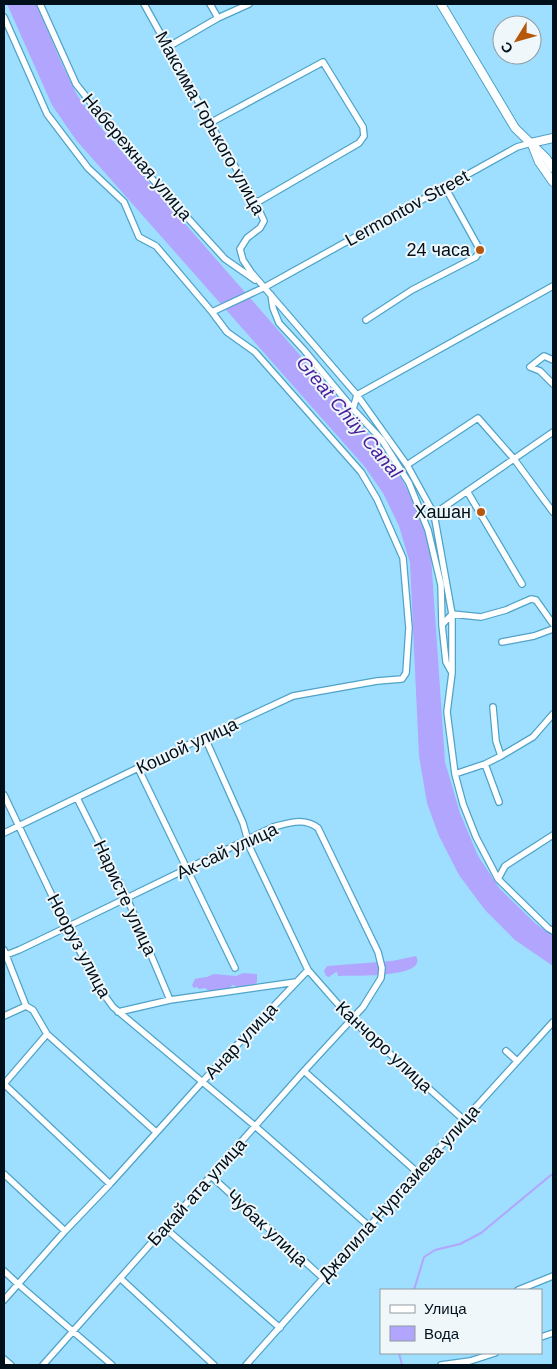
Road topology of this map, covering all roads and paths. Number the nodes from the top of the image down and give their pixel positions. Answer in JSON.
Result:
{"nodes":[{"id":1,"x":40,"y":4,"type":"edge"},
{"id":2,"x":144,"y":4,"type":"edge"},
{"id":3,"x":210,"y":4,"type":"edge"},
{"id":4,"x":249,"y":4,"type":"edge"},
{"id":5,"x":441,"y":4,"type":"edge"},
{"id":6,"x":4,"y":17,"type":"edge"},
{"id":7,"x":218,"y":18,"type":"junction"},
{"id":8,"x":168,"y":47,"type":"junction"},
{"id":9,"x":210,"y":123,"type":"junction"},
{"id":10,"x":553,"y":138,"type":"edge"},
{"id":11,"x":531,"y":143,"type":"junction"},
{"id":12,"x":553,"y":168,"type":"edge"},
{"id":13,"x":553,"y":182,"type":"edge"},
{"id":14,"x":445,"y":187,"type":"junction"},
{"id":15,"x":256,"y":203,"type":"junction"},
{"id":16,"x":553,"y":286,"type":"edge"},
{"id":17,"x":265,"y":287,"type":"junction"},
{"id":18,"x":271,"y":294,"type":"junction"},
{"id":19,"x":215,"y":311,"type":"junction"},
{"id":20,"x":366,"y":320,"type":"dead end"},
{"id":21,"x":553,"y":360,"type":"edge"},
{"id":22,"x":553,"y":384,"type":"edge"},
{"id":23,"x":357,"y":395,"type":"junction"},
{"id":24,"x":353,"y":409,"type":"junction"},
{"id":25,"x":553,"y":432,"type":"edge"},
{"id":26,"x":514,"y":459,"type":"junction"},
{"id":27,"x":407,"y":465,"type":"junction"},
{"id":28,"x":467,"y":491,"type":"junction"},
{"id":29,"x":553,"y":512,"type":"edge"},
{"id":30,"x":434,"y":514,"type":"junction"},
{"id":31,"x":428,"y":530,"type":"junction"},
{"id":32,"x":522,"y":584,"type":"dead end"},
{"id":33,"x":452,"y":614,"type":"junction"},
{"id":34,"x":553,"y":624,"type":"edge"},
{"id":35,"x":442,"y":625,"type":"junction"},
{"id":36,"x":553,"y":629,"type":"edge"},
{"id":37,"x":502,"y":642,"type":"dead end"},
{"id":38,"x":452,"y":673,"type":"junction"},
{"id":39,"x":493,"y":707,"type":"dead end"},
{"id":40,"x":553,"y":714,"type":"edge"},
{"id":41,"x":204,"y":738,"type":"junction"},
{"id":42,"x":501,"y":756,"type":"junction"},
{"id":43,"x":486,"y":764,"type":"junction"},
{"id":44,"x":138,"y":768,"type":"junction"},
{"id":45,"x":455,"y":774,"type":"junction"},
{"id":46,"x":4,"y":795,"type":"edge"},
{"id":47,"x":77,"y":798,"type":"junction"},
{"id":48,"x":499,"y":802,"type":"dead end"},
{"id":49,"x":18,"y":826,"type":"junction"},
{"id":50,"x":4,"y":833,"type":"edge"},
{"id":51,"x":553,"y":835,"type":"edge"},
{"id":52,"x":248,"y":839,"type":"junction"},
{"id":53,"x":187,"y":870,"type":"junction"},
{"id":54,"x":498,"y":879,"type":"junction"},
{"id":55,"x":126,"y":898,"type":"junction"},
{"id":56,"x":67,"y":927,"type":"junction"},
{"id":57,"x":553,"y":931,"type":"edge"},
{"id":58,"x":5,"y":952,"type":"edge"},
{"id":59,"x":235,"y":968,"type":"dead end"},
{"id":60,"x":308,"y":970,"type":"junction"},
{"id":61,"x":296,"y":982,"type":"junction"},
{"id":62,"x":170,"y":1000,"type":"junction"},
{"id":63,"x":26,"y":1006,"type":"junction"},
{"id":64,"x":118,"y":1012,"type":"junction"},
{"id":65,"x":4,"y":1016,"type":"edge"},
{"id":66,"x":351,"y":1019,"type":"junction"},
{"id":67,"x":553,"y":1022,"type":"edge"},
{"id":68,"x":48,"y":1034,"type":"junction"},
{"id":69,"x":506,"y":1051,"type":"dead end"},
{"id":70,"x":518,"y":1062,"type":"junction"},
{"id":71,"x":304,"y":1071,"type":"junction"},
{"id":72,"x":202,"y":1082,"type":"junction"},
{"id":73,"x":4,"y":1084,"type":"edge"},
{"id":74,"x":464,"y":1120,"type":"junction"},
{"id":75,"x":255,"y":1126,"type":"junction"},
{"id":76,"x":156,"y":1132,"type":"junction"},
{"id":77,"x":418,"y":1173,"type":"junction"},
{"id":78,"x":4,"y":1174,"type":"edge"},
{"id":79,"x":211,"y":1176,"type":"junction"},
{"id":80,"x":110,"y":1184,"type":"junction"},
{"id":81,"x":370,"y":1227,"type":"junction"},
{"id":82,"x":165,"y":1228,"type":"junction"},
{"id":83,"x":64,"y":1231,"type":"junction"},
{"id":84,"x":4,"y":1271,"type":"edge"},
{"id":85,"x":553,"y":1276,"type":"edge"},
{"id":86,"x":120,"y":1278,"type":"junction"},
{"id":87,"x":324,"y":1279,"type":"junction"},
{"id":88,"x":18,"y":1284,"type":"junction"},
{"id":89,"x":520,"y":1289,"type":"edge"},
{"id":90,"x":4,"y":1300,"type":"edge"},
{"id":91,"x":280,"y":1328,"type":"junction"},
{"id":92,"x":73,"y":1331,"type":"junction"},
{"id":93,"x":492,"y":1354,"type":"edge"},
{"id":94,"x":4,"y":1359,"type":"edge"},
{"id":95,"x":11,"y":1365,"type":"edge"},
{"id":96,"x":43,"y":1365,"type":"edge"},
{"id":97,"x":112,"y":1365,"type":"edge"},
{"id":98,"x":214,"y":1365,"type":"edge"},
{"id":99,"x":246,"y":1365,"type":"edge"},
{"id":100,"x":441,"y":1365,"type":"edge"}],
"edges":[{"from":1,"to":17,"type":"street","name":"Набережная улица"},
{"from":2,"to":8,"type":"street","name":"Максима Горького улица"},
{"from":3,"to":7,"type":"street"},
{"from":4,"to":7,"type":"street"},
{"from":5,"to":11,"type":"main road"},
{"from":6,"to":19,"type":"street"},
{"from":7,"to":8,"type":"street"},
{"from":8,"to":9,"type":"street","name":"Максима Горького улица"},
{"from":9,"to":15,"type":"street","name":"Максима Горького улица"},
{"from":9,"to":15,"type":"street"},
{"from":10,"to":11,"type":"main road","name":"Lermontov Street"},
{"from":11,"to":12,"type":"main road"},
{"from":11,"to":13,"type":"main road"},
{"from":11,"to":14,"type":"street","name":"Lermontov Street"},
{"from":14,"to":17,"type":"street","name":"Lermontov Street"},
{"from":14,"to":20,"type":"street"},
{"from":15,"to":17,"type":"street","name":"Максима Горького улица"},
{"from":16,"to":23,"type":"street"},
{"from":17,"to":18,"type":"street"},
{"from":17,"to":19,"type":"street","name":"Lermontov Street"},
{"from":18,"to":23,"type":"street"},
{"from":18,"to":24,"type":"street"},
{"from":19,"to":41,"type":"street","name":"Кошой улица"},
{"from":21,"to":22,"type":"street"},
{"from":23,"to":24,"type":"street"},
{"from":23,"to":27,"type":"street"},
{"from":24,"to":31,"type":"street"},
{"from":25,"to":26,"type":"street"},
{"from":26,"to":27,"type":"street"},
{"from":26,"to":28,"type":"street"},
{"from":26,"to":29,"type":"street"},
{"from":27,"to":30,"type":"street"},
{"from":28,"to":30,"type":"street"},
{"from":28,"to":32,"type":"street"},
{"from":30,"to":31,"type":"street"},
{"from":30,"to":33,"type":"street"},
{"from":31,"to":35,"type":"street"},
{"from":33,"to":34,"type":"street"},
{"from":33,"to":35,"type":"street"},
{"from":33,"to":38,"type":"street"},
{"from":35,"to":38,"type":"street"},
{"from":36,"to":37,"type":"street"},
{"from":38,"to":45,"type":"street"},
{"from":39,"to":42,"type":"street"},
{"from":40,"to":42,"type":"street"},
{"from":41,"to":44,"type":"street","name":"Кошой улица"},
{"from":41,"to":52,"type":"street"},
{"from":42,"to":43,"type":"street"},
{"from":43,"to":45,"type":"street"},
{"from":43,"to":48,"type":"street"},
{"from":44,"to":47,"type":"street","name":"Кошой улица"},
{"from":44,"to":53,"type":"street"},
{"from":45,"to":54,"type":"street"},
{"from":46,"to":49,"type":"street","name":"Нооруз улица"},
{"from":47,"to":49,"type":"street","name":"Кошой улица"},
{"from":47,"to":55,"type":"street","name":"Наристе улица"},
{"from":49,"to":50,"type":"street","name":"Кошой улица"},
{"from":49,"to":56,"type":"street","name":"Нооруз улица"},
{"from":51,"to":54,"type":"street"},
{"from":52,"to":53,"type":"street","name":"Ак-сай улица"},
{"from":52,"to":60,"type":"street"},
{"from":52,"to":66,"type":"street","name":"Ак-сай улица"},
{"from":53,"to":55,"type":"street","name":"Ак-сай улица"},
{"from":53,"to":59,"type":"street"},
{"from":54,"to":57,"type":"street"},
{"from":55,"to":56,"type":"street","name":"Ак-сай улица"},
{"from":55,"to":62,"type":"street","name":"Наристе улица"},
{"from":56,"to":58,"type":"street","name":"Ак-сай улица"},
{"from":56,"to":64,"type":"street","name":"Нооруз улица"},
{"from":58,"to":63,"type":"street"},
{"from":60,"to":61,"type":"street","name":"Анар улица"},
{"from":60,"to":66,"type":"street","name":"Канчоро улица"},
{"from":61,"to":62,"type":"street"},
{"from":61,"to":72,"type":"street","name":"Анар улица"},
{"from":62,"to":64,"type":"street"},
{"from":63,"to":65,"type":"street"},
{"from":63,"to":68,"type":"street"},
{"from":64,"to":72,"type":"street","name":"Нооруз улица"},
{"from":66,"to":71,"type":"street","name":"Бакай ата улица"},
{"from":66,"to":74,"type":"street","name":"Канчоро улица"},
{"from":67,"to":70,"type":"street","name":"Джалила Нургазиева улица"},
{"from":68,"to":73,"type":"street"},
{"from":68,"to":76,"type":"street"},
{"from":69,"to":70,"type":"street"},
{"from":70,"to":74,"type":"street","name":"Джалила Нургазиева улица"},
{"from":71,"to":75,"type":"street","name":"Бакай ата улица"},
{"from":71,"to":77,"type":"street"},
{"from":72,"to":75,"type":"street","name":"Нооруз улица"},
{"from":72,"to":76,"type":"street","name":"Анар улица"},
{"from":73,"to":80,"type":"street"},
{"from":74,"to":77,"type":"street","name":"Джалила Нургазиева улица"},
{"from":75,"to":79,"type":"street","name":"Бакай ата улица"},
{"from":75,"to":81,"type":"street","name":"Нооруз улица"},
{"from":76,"to":80,"type":"street","name":"Анар улица"},
{"from":77,"to":81,"type":"street","name":"Джалила Нургазиева улица"},
{"from":78,"to":83,"type":"street"},
{"from":79,"to":82,"type":"street","name":"Бакай ата улица"},
{"from":79,"to":87,"type":"street","name":"Чубак улица"},
{"from":80,"to":83,"type":"street","name":"Анар улица"},
{"from":81,"to":87,"type":"street","name":"Джалила Нургазиева улица"},
{"from":82,"to":86,"type":"street","name":"Бакай ата улица"},
{"from":82,"to":91,"type":"street"},
{"from":83,"to":88,"type":"street","name":"Анар улица"},
{"from":84,"to":88,"type":"street"},
{"from":85,"to":89,"type":"street"},
{"from":86,"to":92,"type":"street","name":"Бакай ата улица"},
{"from":86,"to":98,"type":"street"},
{"from":87,"to":91,"type":"street","name":"Джалила Нургазиева улица"},
{"from":88,"to":90,"type":"street","name":"Анар улица"},
{"from":88,"to":92,"type":"street"},
{"from":91,"to":99,"type":"street","name":"Джалила Нургазиева улица"},
{"from":92,"to":96,"type":"street","name":"Бакай ата улица"},
{"from":92,"to":97,"type":"street"},
{"from":93,"to":100,"type":"street"},
{"from":94,"to":95,"type":"street"}]}
